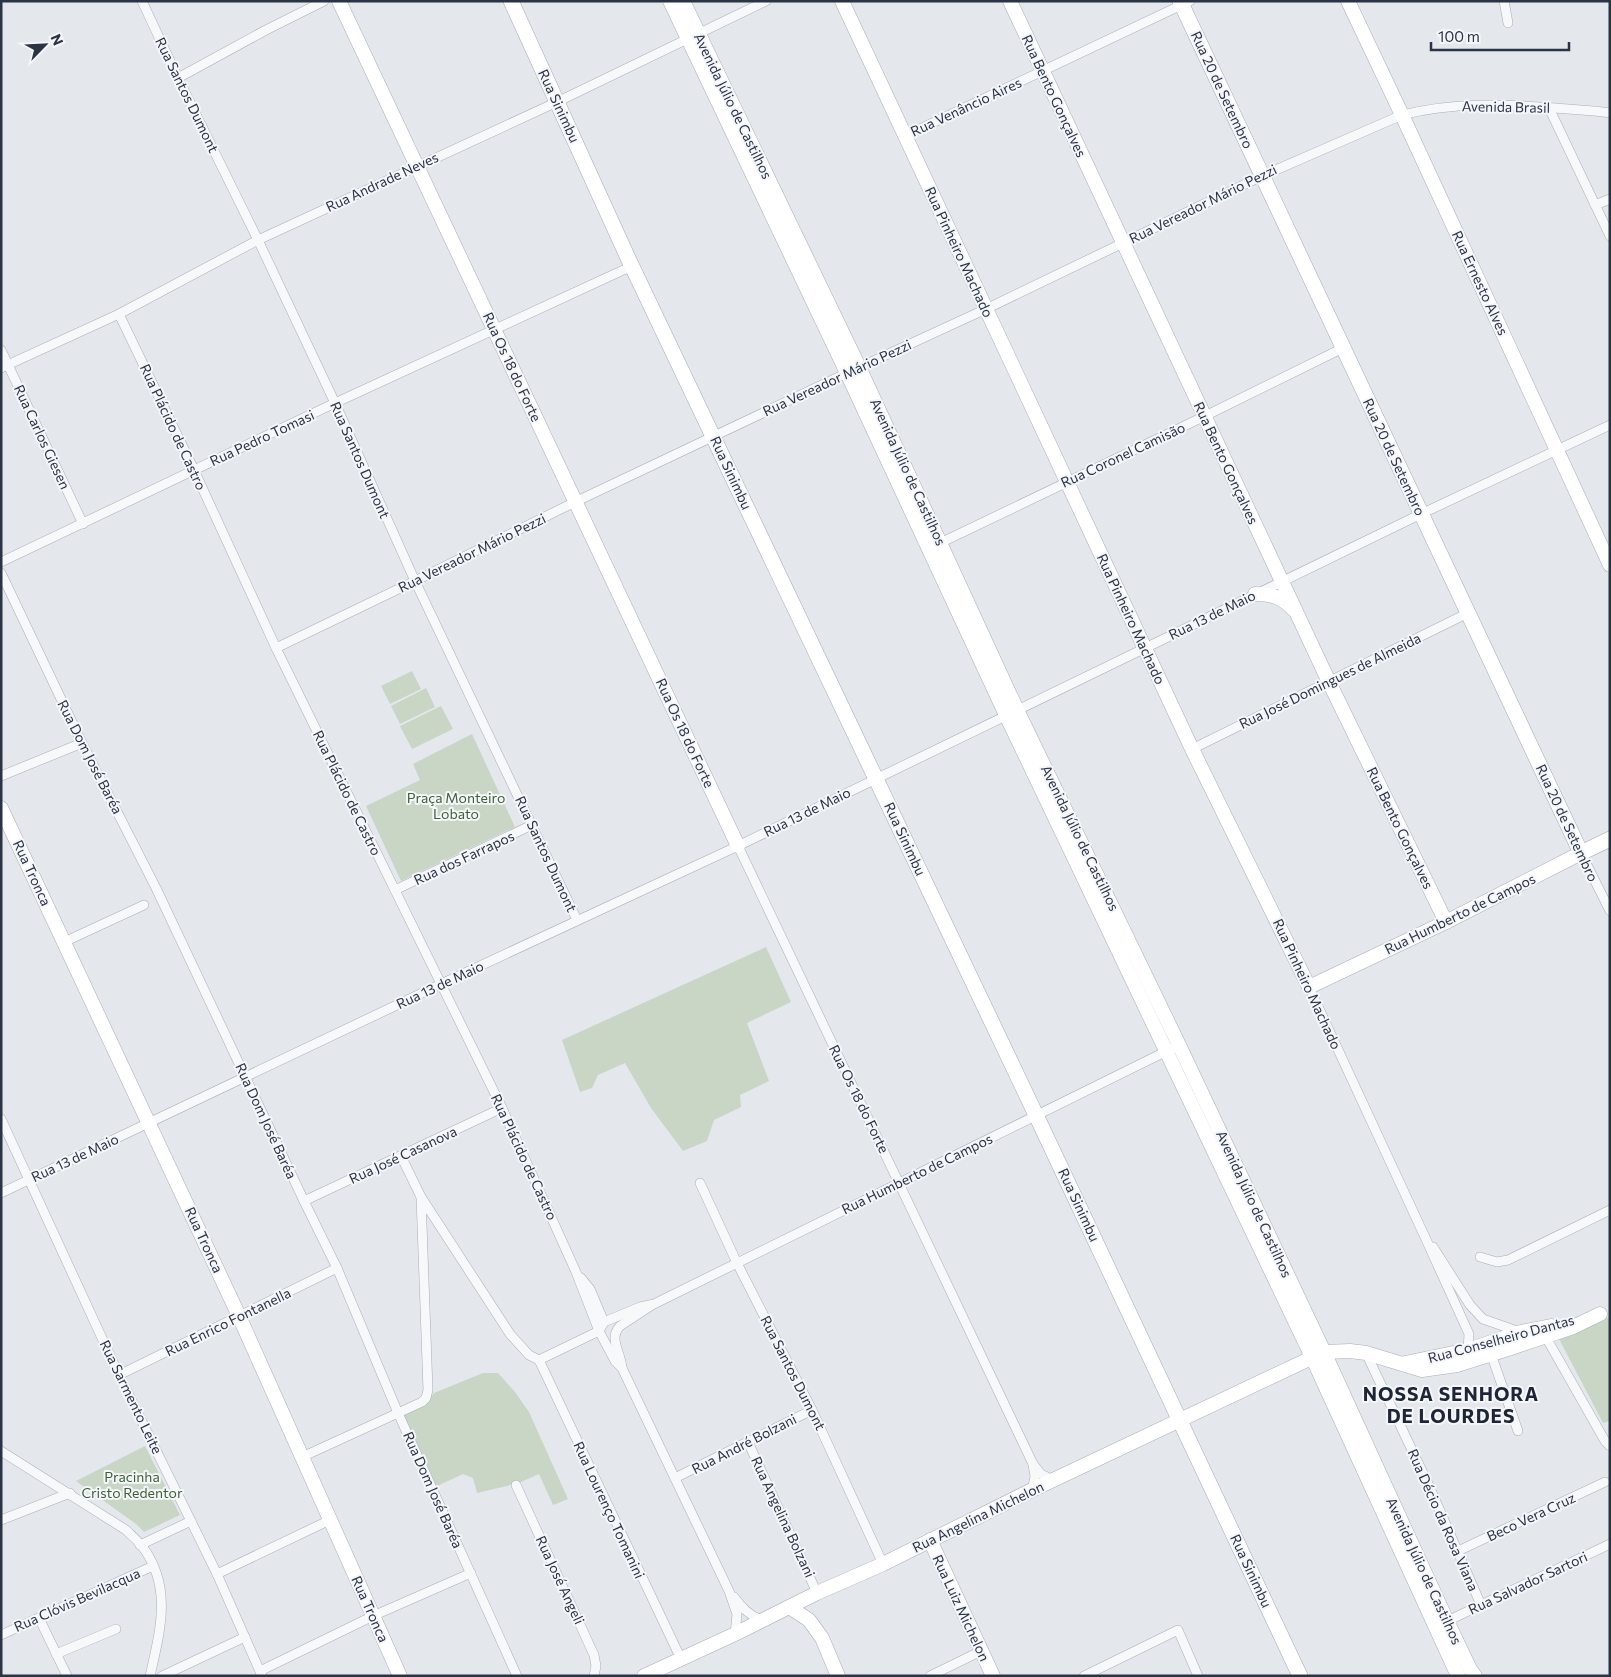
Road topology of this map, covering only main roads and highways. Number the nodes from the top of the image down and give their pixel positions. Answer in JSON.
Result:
{"nodes":[{"id":1,"x":511,"y":1,"type":"edge"},
{"id":2,"x":1184,"y":3,"type":"edge"},
{"id":3,"x":1610,"y":839,"type":"edge"},
{"id":4,"x":1581,"y":853,"type":"joint"},
{"id":5,"x":1300,"y":1676,"type":"edge"}],
"edges":[{"from":1,"to":5,"type":"main road","name":"Rua Sinimbu"},
{"from":2,"to":4,"type":"main road","name":"Rua 20 de Setembro"},
{"from":3,"to":4,"type":"main road","name":"Rua Humberto de Campos"}]}
